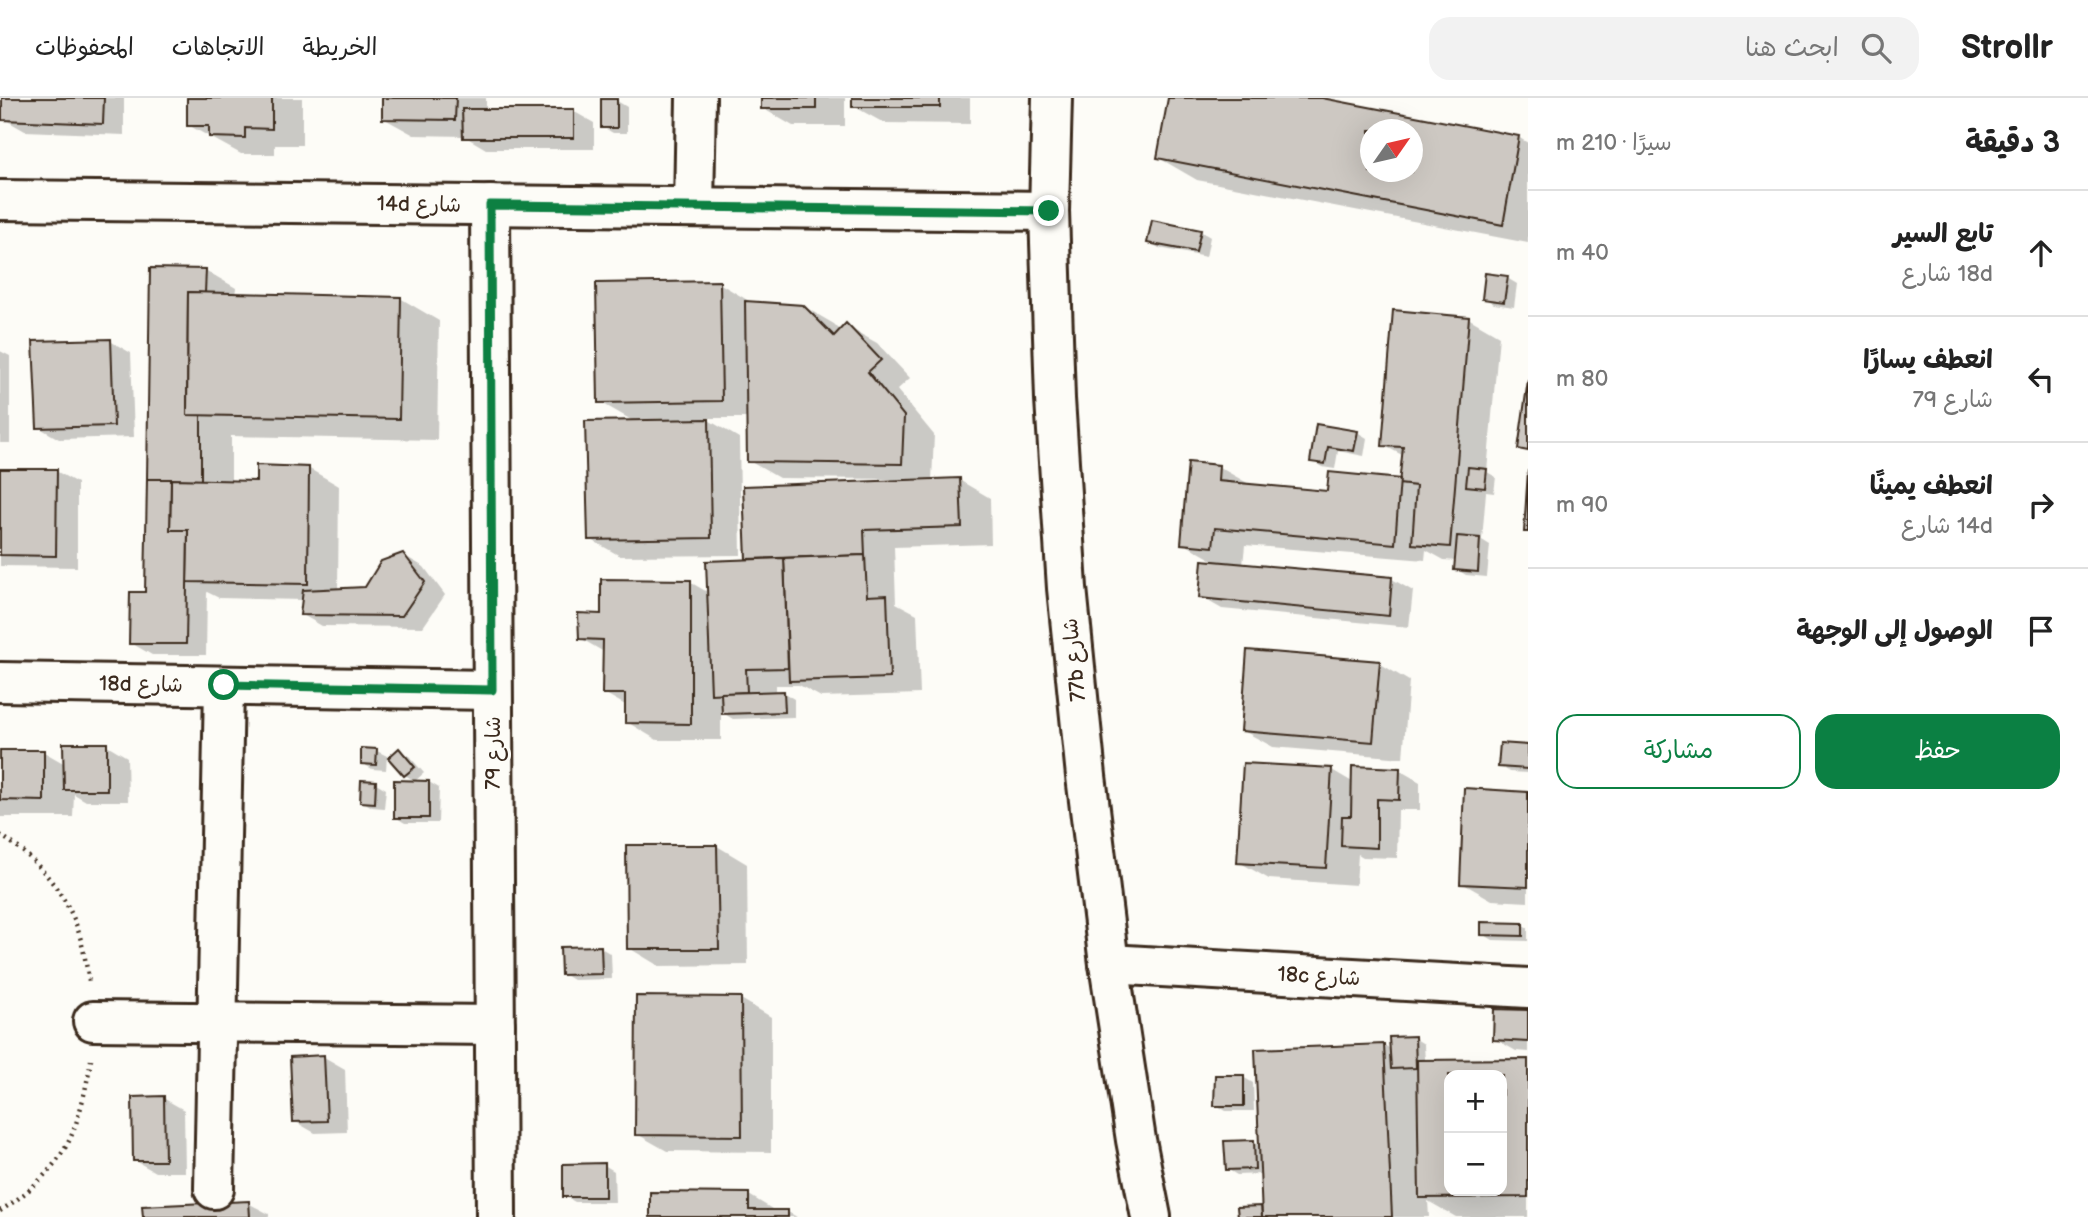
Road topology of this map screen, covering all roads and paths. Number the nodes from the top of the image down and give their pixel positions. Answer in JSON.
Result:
{"nodes":[{"id":1,"x":696,"y":98,"type":"edge"},
{"id":2,"x":1052,"y":98,"type":"edge"},
{"id":3,"x":0,"y":200,"type":"edge"},
{"id":4,"x":490,"y":205,"type":"junction"},
{"id":5,"x":694,"y":207,"type":"junction"},
{"id":6,"x":1049,"y":211,"type":"junction"},
{"id":7,"x":0,"y":682,"type":"edge"},
{"id":8,"x":224,"y":685,"type":"junction"},
{"id":9,"x":492,"y":690,"type":"junction"},
{"id":10,"x":1110,"y":964,"type":"junction"},
{"id":11,"x":1528,"y":988,"type":"edge"},
{"id":12,"x":93,"y":1021,"type":"dead end"},
{"id":13,"x":216,"y":1023,"type":"junction"},
{"id":14,"x":495,"y":1025,"type":"junction"},
{"id":15,"x":51,"y":1168,"type":"dead end"},
{"id":16,"x":214,"y":1189,"type":"dead end"},
{"id":17,"x":0,"y":1211,"type":"edge"},
{"id":18,"x":496,"y":1217,"type":"edge"},
{"id":19,"x":1151,"y":1217,"type":"edge"}],
"edges":[{"from":1,"to":5,"type":"street"},
{"from":2,"to":6,"type":"street","name":"77b شارع"},
{"from":3,"to":4,"type":"street","name":"14d شارع"},
{"from":4,"to":5,"type":"street","name":"14d شارع"},
{"from":4,"to":9,"type":"street","name":"شارع 79"},
{"from":5,"to":6,"type":"street","name":"14d شارع"},
{"from":6,"to":10,"type":"street","name":"77b شارع"},
{"from":7,"to":8,"type":"street","name":"18d شارع"},
{"from":8,"to":9,"type":"street","name":"18d شارع"},
{"from":8,"to":13,"type":"street"},
{"from":9,"to":14,"type":"street","name":"شارع 79"},
{"from":10,"to":11,"type":"street","name":"18c شارع"},
{"from":10,"to":19,"type":"street","name":"77b شارع"},
{"from":12,"to":13,"type":"street"},
{"from":13,"to":14,"type":"street"},
{"from":13,"to":16,"type":"street"},
{"from":14,"to":18,"type":"street","name":"شارع 79"},
{"from":15,"to":17,"type":"path"}]}
